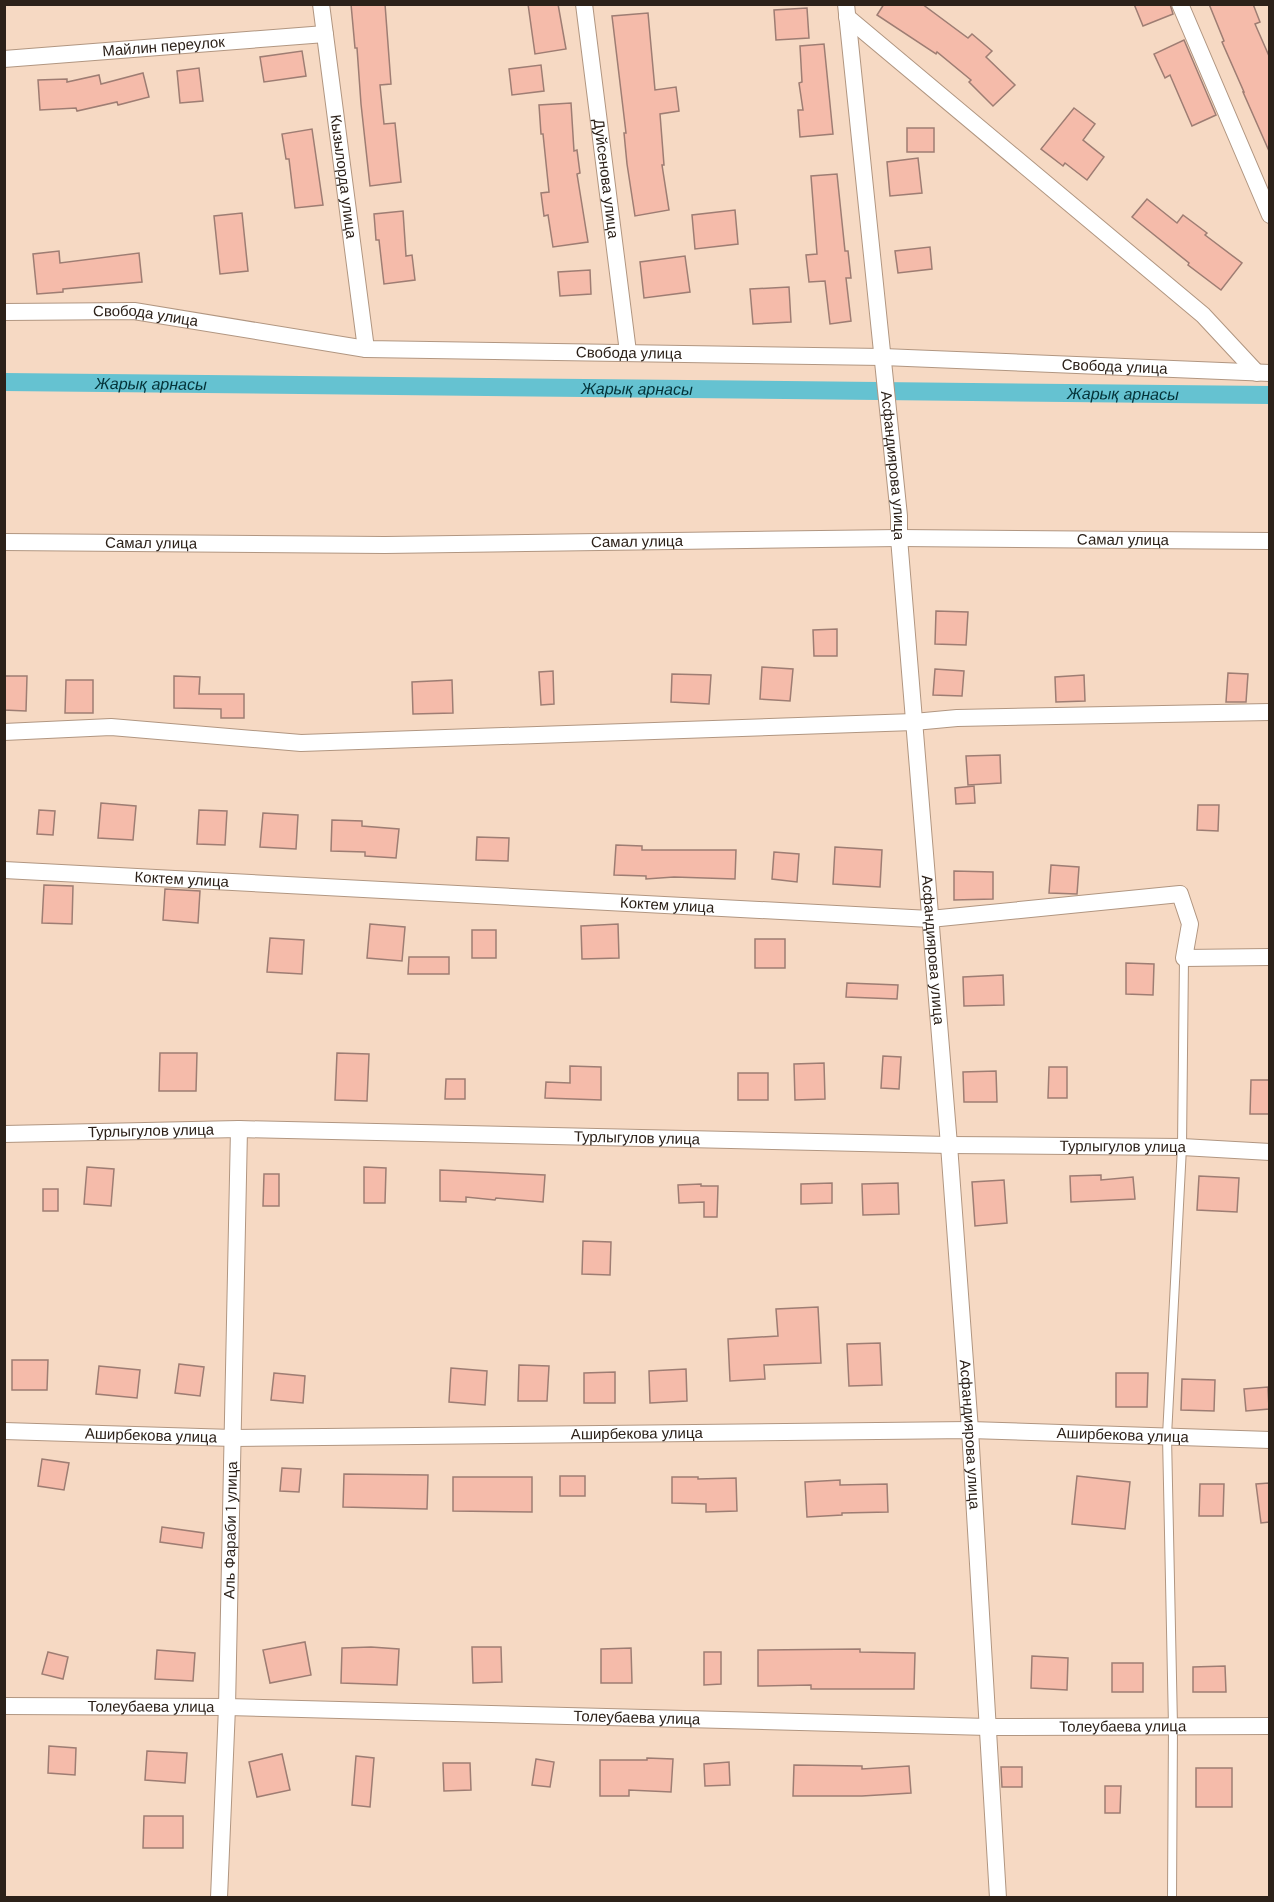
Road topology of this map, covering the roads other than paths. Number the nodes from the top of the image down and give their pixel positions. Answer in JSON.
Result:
{"nodes":[{"id":1,"x":321,"y":4,"type":"edge"},
{"id":2,"x":585,"y":4,"type":"edge"},
{"id":3,"x":1180,"y":4,"type":"edge"},
{"id":4,"x":846,"y":11,"type":"edge"},
{"id":5,"x":325,"y":34,"type":"junction"},
{"id":6,"x":4,"y":59,"type":"edge"},
{"id":7,"x":1269,"y":215,"type":"edge"},
{"id":8,"x":4,"y":312,"type":"edge"},
{"id":9,"x":366,"y":349,"type":"junction"},
{"id":10,"x":627,"y":352,"type":"junction"},
{"id":11,"x":883,"y":357,"type":"junction"},
{"id":12,"x":1263,"y":373,"type":"edge"},
{"id":13,"x":899,"y":538,"type":"junction"},
{"id":14,"x":1269,"y":540,"type":"edge"},
{"id":15,"x":4,"y":542,"type":"edge"},
{"id":16,"x":1269,"y":712,"type":"edge"},
{"id":17,"x":914,"y":722,"type":"junction"},
{"id":18,"x":4,"y":732,"type":"edge"},
{"id":19,"x":4,"y":870,"type":"edge"},
{"id":20,"x":930,"y":919,"type":"junction"},
{"id":21,"x":1269,"y":957,"type":"edge"},
{"id":22,"x":1184,"y":958,"type":"junction"},
{"id":23,"x":239,"y":1129,"type":"junction"},
{"id":24,"x":4,"y":1134,"type":"edge"},
{"id":25,"x":949,"y":1145,"type":"junction"},
{"id":26,"x":1182,"y":1147,"type":"junction"},
{"id":27,"x":1269,"y":1152,"type":"edge"},
{"id":28,"x":970,"y":1430,"type":"junction"},
{"id":29,"x":4,"y":1431,"type":"edge"},
{"id":30,"x":1167,"y":1436,"type":"junction"},
{"id":31,"x":233,"y":1438,"type":"junction"},
{"id":32,"x":1269,"y":1440,"type":"edge"},
{"id":33,"x":4,"y":1706,"type":"edge"},
{"id":34,"x":227,"y":1707,"type":"junction"},
{"id":35,"x":1173,"y":1726,"type":"junction"},
{"id":36,"x":1269,"y":1726,"type":"edge"},
{"id":37,"x":988,"y":1727,"type":"junction"},
{"id":38,"x":219,"y":1898,"type":"edge"},
{"id":39,"x":998,"y":1898,"type":"edge"},
{"id":40,"x":1172,"y":1898,"type":"edge"}],
"edges":[{"from":1,"to":5,"type":"street","name":"Кызылорда улица"},
{"from":2,"to":10,"type":"street","name":"Дуйсенова улица"},
{"from":3,"to":7,"type":"street"},
{"from":4,"to":11,"type":"street","name":"Асфандиярова улица"},
{"from":4,"to":12,"type":"street","name":"Свобода улица"},
{"from":5,"to":6,"type":"street","name":"Майлин переулок"},
{"from":5,"to":9,"type":"street","name":"Кызылорда улица"},
{"from":8,"to":9,"type":"street","name":"Свобода улица"},
{"from":9,"to":10,"type":"street","name":"Свобода улица"},
{"from":10,"to":11,"type":"street","name":"Свобода улица"},
{"from":11,"to":12,"type":"street","name":"Свобода улица"},
{"from":11,"to":13,"type":"street","name":"Асфандиярова улица"},
{"from":13,"to":14,"type":"street","name":"Самал улица"},
{"from":13,"to":15,"type":"street","name":"Самал улица"},
{"from":13,"to":17,"type":"street","name":"Асфандиярова улица"},
{"from":16,"to":17,"type":"street"},
{"from":17,"to":18,"type":"street"},
{"from":17,"to":20,"type":"street","name":"Асфандиярова улица"},
{"from":19,"to":20,"type":"street","name":"Коктем улица"},
{"from":20,"to":22,"type":"street","name":"Коктем улица"},
{"from":20,"to":25,"type":"street","name":"Асфандиярова улица"},
{"from":21,"to":22,"type":"street"},
{"from":22,"to":26,"type":"lane"},
{"from":23,"to":24,"type":"street","name":"Турлыгулов улица"},
{"from":23,"to":25,"type":"street","name":"Турлыгулов улица"},
{"from":23,"to":31,"type":"street","name":"Аль Фараби 1 улица"},
{"from":25,"to":26,"type":"street","name":"Турлыгулов улица"},
{"from":25,"to":28,"type":"street","name":"Асфандиярова улица"},
{"from":26,"to":27,"type":"street","name":"Турлыгулов улица"},
{"from":26,"to":30,"type":"lane"},
{"from":28,"to":30,"type":"street","name":"Аширбекова улица"},
{"from":28,"to":31,"type":"street","name":"Аширбекова улица"},
{"from":28,"to":37,"type":"street","name":"Асфандиярова улица"},
{"from":29,"to":31,"type":"street","name":"Аширбекова улица"},
{"from":30,"to":32,"type":"street","name":"Аширбекова улица"},
{"from":30,"to":35,"type":"lane"},
{"from":31,"to":34,"type":"street","name":"Аль Фараби 1 улица"},
{"from":33,"to":34,"type":"street","name":"Толеубаева улица"},
{"from":34,"to":37,"type":"street","name":"Толеубаева улица"},
{"from":34,"to":38,"type":"street","name":"Аль Фараби 1 улица"},
{"from":35,"to":36,"type":"street","name":"Толеубаева улица"},
{"from":35,"to":37,"type":"street","name":"Толеубаева улица"},
{"from":35,"to":40,"type":"lane"},
{"from":37,"to":39,"type":"street","name":"Асфандиярова улица"}]}
